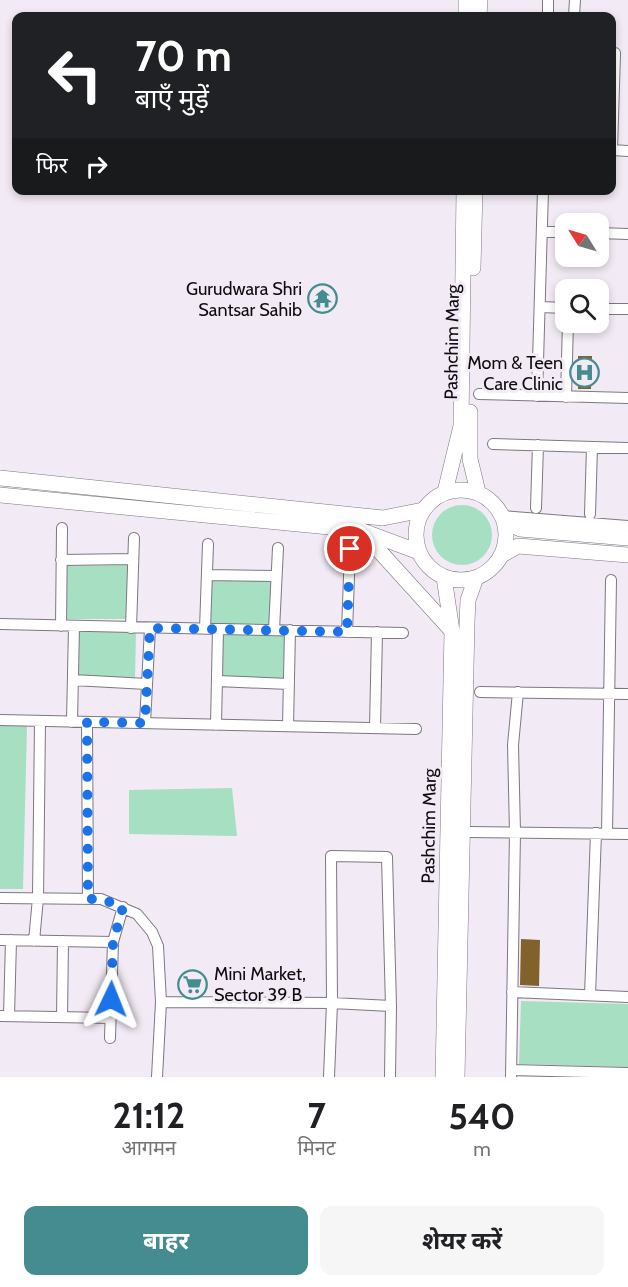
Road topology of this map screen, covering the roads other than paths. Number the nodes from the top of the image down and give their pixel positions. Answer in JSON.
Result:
{"nodes":[{"id":1,"x":464,"y":195,"type":"edge"},
{"id":2,"x":475,"y":195,"type":"edge"},
{"id":3,"x":543,"y":195,"type":"edge"},
{"id":4,"x":542,"y":232,"type":"junction"},
{"id":5,"x":555,"y":232,"type":"edge"},
{"id":6,"x":609,"y":233,"type":"edge"},
{"id":7,"x":628,"y":234,"type":"edge"},
{"id":8,"x":540,"y":307,"type":"junction"},
{"id":9,"x":555,"y":308,"type":"edge"},
{"id":10,"x":609,"y":309,"type":"edge"},
{"id":11,"x":628,"y":309,"type":"edge"},
{"id":12,"x":568,"y":333,"type":"edge"},
{"id":13,"x":479,"y":394,"type":"dead end"},
{"id":14,"x":537,"y":396,"type":"junction"},
{"id":15,"x":566,"y":397,"type":"junction"},
{"id":16,"x":628,"y":398,"type":"edge"},
{"id":17,"x":493,"y":444,"type":"dead end"},
{"id":18,"x":538,"y":445,"type":"junction"},
{"id":19,"x":592,"y":447,"type":"junction"},
{"id":20,"x":628,"y":448,"type":"edge"},
{"id":21,"x":0,"y":478,"type":"edge"},
{"id":22,"x":445,"y":492,"type":"junction"},
{"id":23,"x":478,"y":492,"type":"junction"},
{"id":24,"x":0,"y":495,"type":"edge"},
{"id":25,"x":536,"y":507,"type":"dead end"},
{"id":26,"x":423,"y":510,"type":"junction"},
{"id":27,"x":590,"y":514,"type":"dead end"},
{"id":28,"x":504,"y":519,"type":"junction"},
{"id":29,"x":628,"y":526,"type":"edge"},
{"id":30,"x":62,"y":528,"type":"dead end"},
{"id":31,"x":360,"y":530,"type":"junction"},
{"id":32,"x":134,"y":538,"type":"dead end"},
{"id":33,"x":628,"y":538,"type":"edge"},
{"id":34,"x":208,"y":544,"type":"dead end"},
{"id":35,"x":278,"y":549,"type":"dead end"},
{"id":36,"x":350,"y":549,"type":"dead end"},
{"id":37,"x":419,"y":552,"type":"junction"},
{"id":38,"x":502,"y":555,"type":"junction"},
{"id":39,"x":628,"y":555,"type":"edge"},
{"id":40,"x":133,"y":559,"type":"junction"},
{"id":41,"x":62,"y":560,"type":"junction"},
{"id":42,"x":207,"y":575,"type":"junction"},
{"id":43,"x":276,"y":576,"type":"junction"},
{"id":44,"x":444,"y":577,"type":"junction"},
{"id":45,"x":476,"y":578,"type":"junction"},
{"id":46,"x":611,"y":579,"type":"dead end"},
{"id":47,"x":0,"y":624,"type":"edge"},
{"id":48,"x":61,"y":626,"type":"junction"},
{"id":49,"x":74,"y":626,"type":"junction"},
{"id":50,"x":131,"y":628,"type":"junction"},
{"id":51,"x":150,"y":628,"type":"junction"},
{"id":52,"x":205,"y":629,"type":"junction"},
{"id":53,"x":218,"y":629,"type":"junction"},
{"id":54,"x":274,"y":630,"type":"junction"},
{"id":55,"x":290,"y":630,"type":"junction"},
{"id":56,"x":452,"y":631,"type":"junction"},
{"id":57,"x":347,"y":632,"type":"junction"},
{"id":58,"x":377,"y":632,"type":"junction"},
{"id":59,"x":403,"y":633,"type":"dead end"},
{"id":60,"x":73,"y":680,"type":"junction"},
{"id":61,"x":217,"y":681,"type":"junction"},
{"id":62,"x":147,"y":684,"type":"junction"},
{"id":63,"x":289,"y":684,"type":"junction"},
{"id":64,"x":480,"y":692,"type":"dead end"},
{"id":65,"x":518,"y":692,"type":"junction"},
{"id":66,"x":609,"y":694,"type":"junction"},
{"id":67,"x":628,"y":694,"type":"edge"},
{"id":68,"x":0,"y":720,"type":"edge"},
{"id":69,"x":40,"y":722,"type":"junction"},
{"id":70,"x":72,"y":722,"type":"junction"},
{"id":71,"x":87,"y":722,"type":"junction"},
{"id":72,"x":145,"y":723,"type":"junction"},
{"id":73,"x":216,"y":725,"type":"junction"},
{"id":74,"x":288,"y":726,"type":"junction"},
{"id":75,"x":375,"y":728,"type":"junction"},
{"id":76,"x":416,"y":729,"type":"dead end"},
{"id":77,"x":469,"y":832,"type":"dead end"},
{"id":78,"x":515,"y":832,"type":"junction"},
{"id":79,"x":602,"y":833,"type":"junction"},
{"id":80,"x":628,"y":834,"type":"edge"},
{"id":81,"x":0,"y":898,"type":"edge"},
{"id":82,"x":38,"y":898,"type":"junction"},
{"id":83,"x":88,"y":899,"type":"junction"},
{"id":84,"x":123,"y":907,"type":"junction"},
{"id":85,"x":5,"y":940,"type":"edge"},
{"id":86,"x":34,"y":940,"type":"junction"},
{"id":87,"x":63,"y":941,"type":"junction"},
{"id":88,"x":113,"y":942,"type":"junction"},
{"id":89,"x":512,"y":992,"type":"junction"},
{"id":90,"x":590,"y":995,"type":"junction"},
{"id":91,"x":628,"y":998,"type":"edge"},
{"id":92,"x":161,"y":1002,"type":"junction"},
{"id":93,"x":332,"y":1003,"type":"junction"},
{"id":94,"x":391,"y":1006,"type":"junction"},
{"id":95,"x":5,"y":1016,"type":"edge"},
{"id":96,"x":62,"y":1017,"type":"junction"},
{"id":97,"x":111,"y":1018,"type":"junction"},
{"id":98,"x":110,"y":1038,"type":"dead end"},
{"id":99,"x":628,"y":1073,"type":"edge"},
{"id":100,"x":511,"y":1074,"type":"edge"},
{"id":101,"x":580,"y":1075,"type":"edge"},
{"id":102,"x":157,"y":1077,"type":"edge"},
{"id":103,"x":329,"y":1077,"type":"edge"},
{"id":104,"x":390,"y":1077,"type":"edge"},
{"id":105,"x":443,"y":1077,"type":"edge"},
{"id":106,"x":457,"y":1077,"type":"edge"}],
"edges":[{"from":1,"to":22,"type":"main road","name":"Pashchim Marg"},
{"from":2,"to":23,"type":"main road","name":"Pashchim Marg"},
{"from":3,"to":4,"type":"street"},
{"from":4,"to":5,"type":"street"},
{"from":4,"to":8,"type":"street"},
{"from":6,"to":7,"type":"street"},
{"from":8,"to":9,"type":"street"},
{"from":8,"to":14,"type":"street"},
{"from":10,"to":11,"type":"street"},
{"from":12,"to":15,"type":"street"},
{"from":13,"to":14,"type":"street"},
{"from":14,"to":15,"type":"street"},
{"from":15,"to":16,"type":"street"},
{"from":17,"to":18,"type":"street"},
{"from":18,"to":19,"type":"street"},
{"from":18,"to":25,"type":"street"},
{"from":19,"to":20,"type":"street"},
{"from":19,"to":27,"type":"street"},
{"from":21,"to":26,"type":"main road"},
{"from":22,"to":23,"type":"main road"},
{"from":22,"to":26,"type":"main road"},
{"from":23,"to":28,"type":"main road"},
{"from":24,"to":31,"type":"main road"},
{"from":26,"to":37,"type":"main road"},
{"from":28,"to":29,"type":"street"},
{"from":28,"to":33,"type":"main road"},
{"from":28,"to":38,"type":"main road"},
{"from":30,"to":41,"type":"street"},
{"from":31,"to":37,"type":"main road"},
{"from":31,"to":56,"type":"main road"},
{"from":32,"to":40,"type":"street"},
{"from":34,"to":42,"type":"street"},
{"from":35,"to":43,"type":"street"},
{"from":36,"to":57,"type":"street"},
{"from":37,"to":44,"type":"main road"},
{"from":38,"to":39,"type":"main road"},
{"from":38,"to":45,"type":"main road"},
{"from":40,"to":41,"type":"street"},
{"from":40,"to":50,"type":"street"},
{"from":41,"to":48,"type":"street"},
{"from":42,"to":43,"type":"street"},
{"from":42,"to":52,"type":"street"},
{"from":43,"to":54,"type":"street"},
{"from":44,"to":45,"type":"main road"},
{"from":44,"to":56,"type":"main road","name":"Pashchim Marg"},
{"from":45,"to":106,"type":"main road","name":"Pashchim Marg"},
{"from":46,"to":66,"type":"street"},
{"from":47,"to":48,"type":"street"},
{"from":48,"to":49,"type":"street"},
{"from":49,"to":50,"type":"street"},
{"from":49,"to":60,"type":"street"},
{"from":50,"to":51,"type":"street"},
{"from":51,"to":52,"type":"street"},
{"from":51,"to":62,"type":"street"},
{"from":52,"to":53,"type":"street"},
{"from":53,"to":54,"type":"street"},
{"from":53,"to":61,"type":"street"},
{"from":54,"to":55,"type":"street"},
{"from":55,"to":57,"type":"street"},
{"from":55,"to":63,"type":"street"},
{"from":56,"to":105,"type":"main road","name":"Pashchim Marg"},
{"from":57,"to":58,"type":"street"},
{"from":58,"to":59,"type":"street"},
{"from":58,"to":75,"type":"street"},
{"from":60,"to":62,"type":"street"},
{"from":60,"to":70,"type":"street"},
{"from":61,"to":63,"type":"street"},
{"from":61,"to":73,"type":"street"},
{"from":62,"to":72,"type":"street"},
{"from":63,"to":74,"type":"street"},
{"from":64,"to":65,"type":"street"},
{"from":65,"to":66,"type":"street"},
{"from":65,"to":78,"type":"street"},
{"from":66,"to":67,"type":"street"},
{"from":66,"to":79,"type":"street"},
{"from":68,"to":69,"type":"street"},
{"from":69,"to":70,"type":"street"},
{"from":69,"to":82,"type":"street"},
{"from":70,"to":71,"type":"street"},
{"from":71,"to":72,"type":"street"},
{"from":71,"to":83,"type":"street"},
{"from":72,"to":73,"type":"street"},
{"from":73,"to":74,"type":"street"},
{"from":74,"to":75,"type":"street"},
{"from":75,"to":76,"type":"street"},
{"from":77,"to":78,"type":"street"},
{"from":78,"to":79,"type":"street"},
{"from":78,"to":89,"type":"street"},
{"from":79,"to":80,"type":"street"},
{"from":79,"to":90,"type":"street"},
{"from":81,"to":82,"type":"street"},
{"from":82,"to":83,"type":"street"},
{"from":82,"to":86,"type":"street"},
{"from":83,"to":84,"type":"street"},
{"from":84,"to":88,"type":"street"},
{"from":84,"to":92,"type":"street"},
{"from":85,"to":86,"type":"street"},
{"from":85,"to":95,"type":"street"},
{"from":86,"to":87,"type":"street"},
{"from":87,"to":88,"type":"street"},
{"from":87,"to":96,"type":"street"},
{"from":88,"to":97,"type":"street"},
{"from":89,"to":90,"type":"street"},
{"from":89,"to":100,"type":"street"},
{"from":90,"to":91,"type":"street"},
{"from":92,"to":93,"type":"street"},
{"from":92,"to":102,"type":"street"},
{"from":93,"to":94,"type":"street"},
{"from":93,"to":94,"type":"street"},
{"from":93,"to":103,"type":"street"},
{"from":94,"to":104,"type":"street"},
{"from":95,"to":96,"type":"street"},
{"from":96,"to":97,"type":"street"},
{"from":97,"to":98,"type":"street"},
{"from":99,"to":101,"type":"street"},
{"from":100,"to":101,"type":"street"}]}
